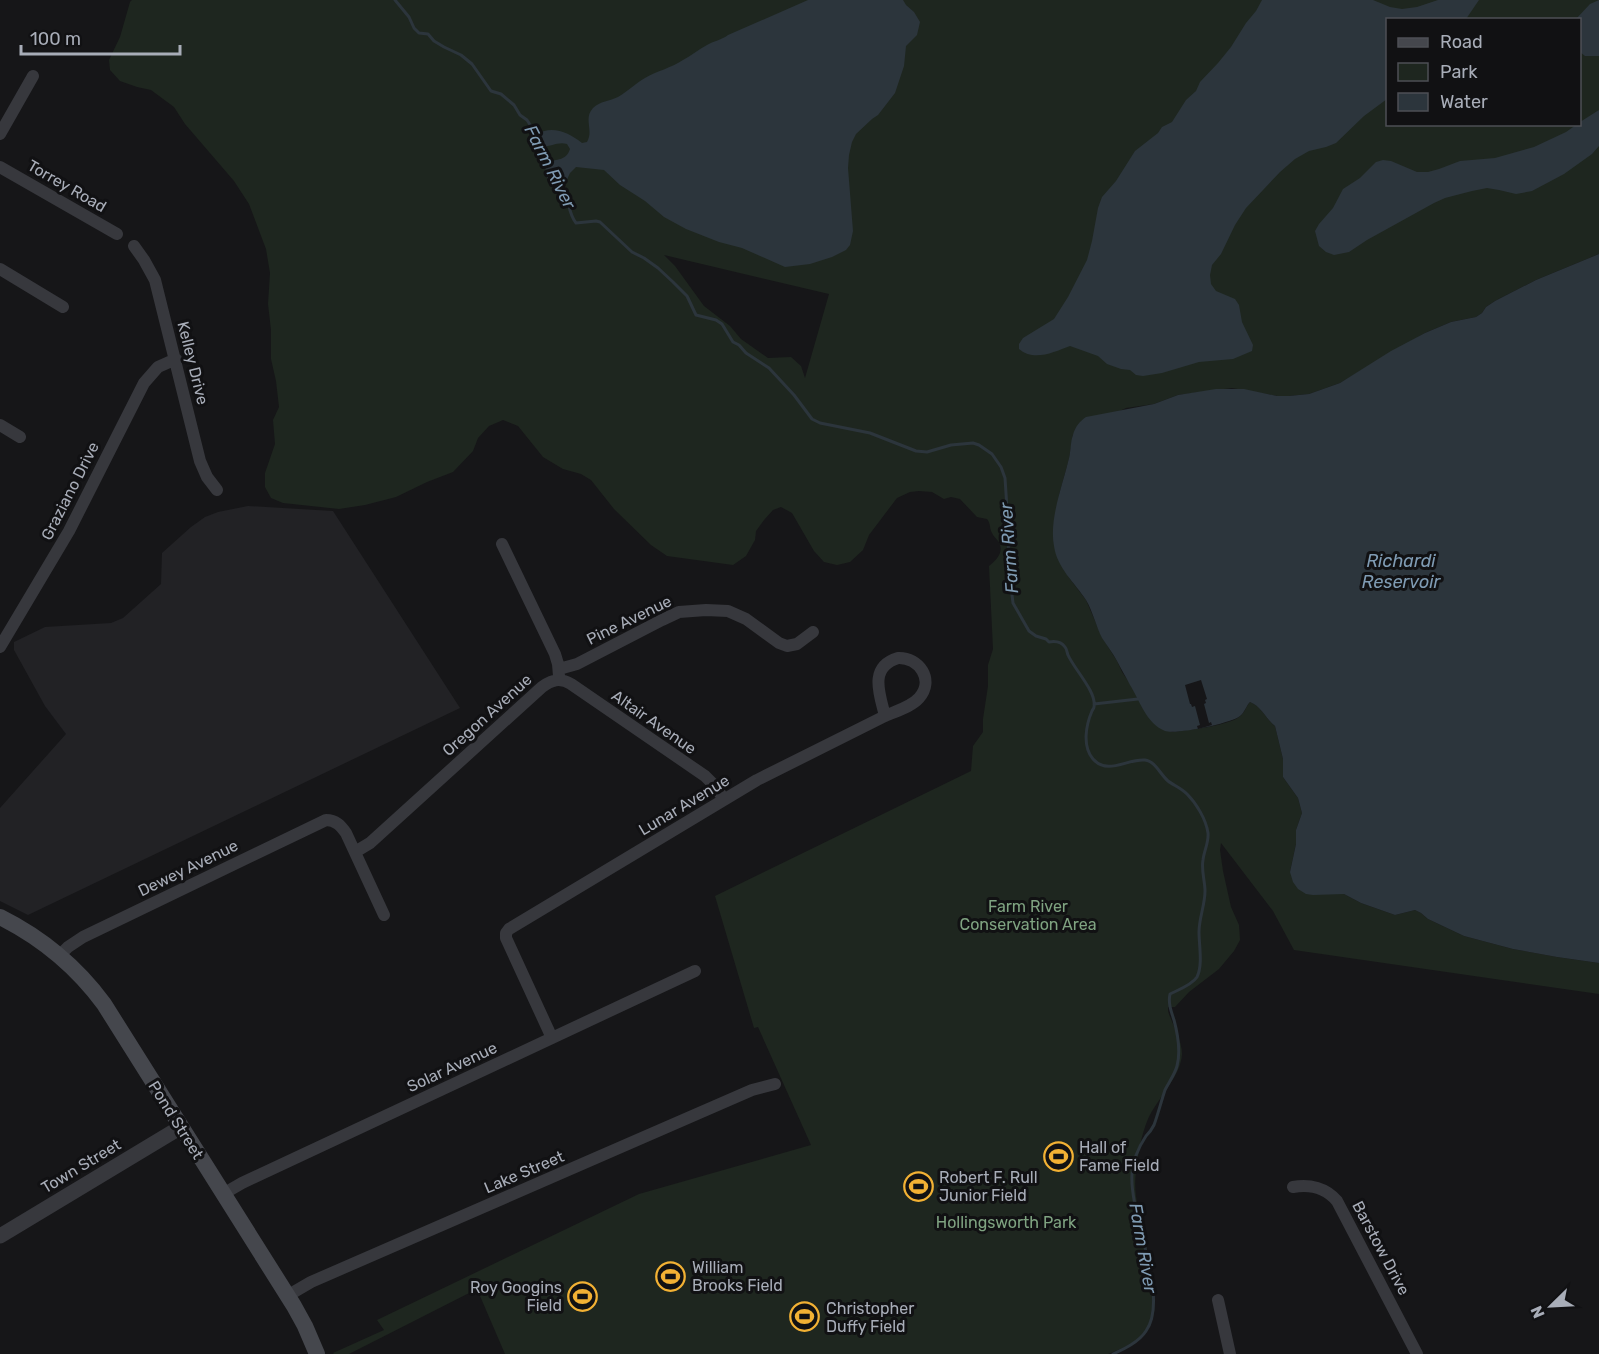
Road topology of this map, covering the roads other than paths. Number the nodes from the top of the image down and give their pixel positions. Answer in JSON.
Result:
{"nodes":[{"id":1,"x":33,"y":76,"type":"dead end"},
{"id":2,"x":0,"y":134,"type":"edge"},
{"id":3,"x":0,"y":167,"type":"edge"},
{"id":4,"x":117,"y":234,"type":"dead end"},
{"id":5,"x":134,"y":246,"type":"dead end"},
{"id":6,"x":0,"y":269,"type":"edge"},
{"id":7,"x":63,"y":307,"type":"dead end"},
{"id":8,"x":176,"y":359,"type":"junction"},
{"id":9,"x":0,"y":425,"type":"edge"},
{"id":10,"x":20,"y":438,"type":"dead end"},
{"id":11,"x":217,"y":490,"type":"dead end"},
{"id":12,"x":502,"y":544,"type":"dead end"},
{"id":13,"x":813,"y":632,"type":"dead end"},
{"id":14,"x":0,"y":647,"type":"edge"},
{"id":15,"x":559,"y":674,"type":"junction"},
{"id":16,"x":885,"y":716,"type":"junction"},
{"id":17,"x":724,"y":800,"type":"junction"},
{"id":18,"x":355,"y":852,"type":"junction"},
{"id":19,"x":384,"y":915,"type":"dead end"},
{"id":20,"x":0,"y":917,"type":"edge"},
{"id":21,"x":60,"y":955,"type":"junction"},
{"id":22,"x":695,"y":971,"type":"dead end"},
{"id":23,"x":552,"y":1038,"type":"junction"},
{"id":24,"x":775,"y":1084,"type":"dead end"},
{"id":25,"x":181,"y":1127,"type":"junction"},
{"id":26,"x":1293,"y":1187,"type":"dead end"},
{"id":27,"x":223,"y":1194,"type":"junction"},
{"id":28,"x":0,"y":1236,"type":"edge"},
{"id":29,"x":288,"y":1296,"type":"junction"},
{"id":30,"x":1218,"y":1300,"type":"dead end"},
{"id":31,"x":317,"y":1354,"type":"edge"},
{"id":32,"x":1230,"y":1354,"type":"edge"},
{"id":33,"x":1417,"y":1354,"type":"edge"}],
"edges":[{"from":1,"to":2,"type":"street"},
{"from":3,"to":4,"type":"street","name":"Torrey Road"},
{"from":5,"to":8,"type":"street","name":"Kelley Drive"},
{"from":6,"to":7,"type":"street"},
{"from":8,"to":11,"type":"street","name":"Kelley Drive"},
{"from":8,"to":14,"type":"street","name":"Graziano Drive"},
{"from":9,"to":10,"type":"street"},
{"from":12,"to":15,"type":"street"},
{"from":13,"to":15,"type":"street","name":"Pine Avenue"},
{"from":15,"to":17,"type":"street","name":"Altair Avenue"},
{"from":15,"to":18,"type":"street","name":"Oregon Avenue"},
{"from":16,"to":16,"type":"street","name":"Lunar Avenue"},
{"from":16,"to":17,"type":"street","name":"Lunar Avenue"},
{"from":17,"to":23,"type":"street","name":"Lunar Avenue"},
{"from":18,"to":19,"type":"street"},
{"from":18,"to":21,"type":"street","name":"Dewey Avenue"},
{"from":20,"to":21,"type":"main road","name":"Pond Street"},
{"from":21,"to":25,"type":"main road","name":"Pond Street"},
{"from":22,"to":23,"type":"street","name":"Solar Avenue"},
{"from":23,"to":27,"type":"street","name":"Solar Avenue"},
{"from":24,"to":29,"type":"street","name":"Lake Street"},
{"from":25,"to":27,"type":"main road","name":"Pond Street"},
{"from":25,"to":28,"type":"street","name":"Town Street"},
{"from":26,"to":33,"type":"street","name":"Barstow Drive"},
{"from":27,"to":29,"type":"main road","name":"Pond Street"},
{"from":29,"to":31,"type":"main road","name":"Pond Street"},
{"from":30,"to":32,"type":"street"}]}
